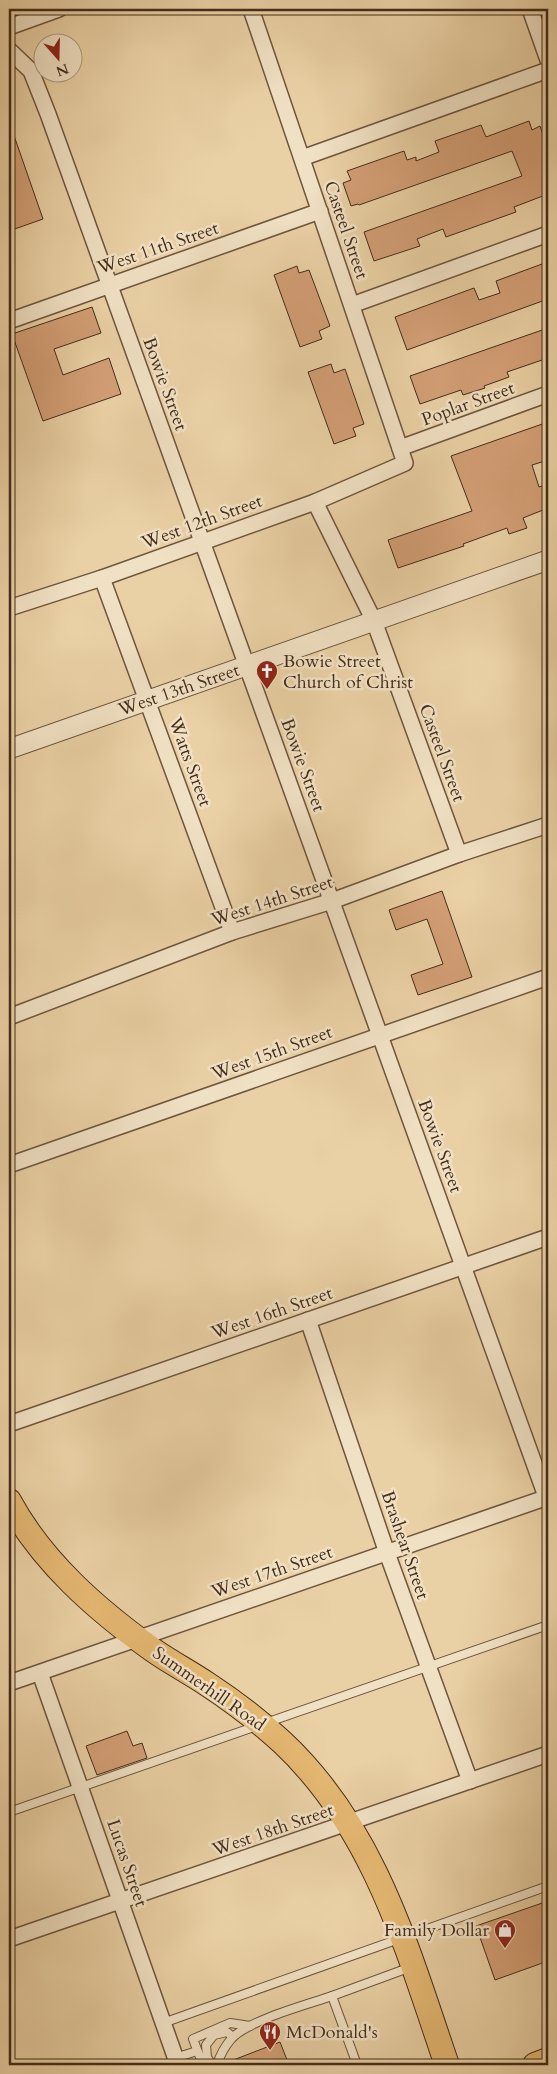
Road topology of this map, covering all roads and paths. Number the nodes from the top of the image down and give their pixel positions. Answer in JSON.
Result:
{"nodes":[{"id":1,"x":59,"y":9,"type":"edge"},
{"id":2,"x":250,"y":9,"type":"edge"},
{"id":3,"x":530,"y":9,"type":"edge"},
{"id":4,"x":9,"y":28,"type":"edge"},
{"id":5,"x":9,"y":50,"type":"edge"},
{"id":6,"x":548,"y":60,"type":"edge"},
{"id":7,"x":548,"y":70,"type":"edge"},
{"id":8,"x":302,"y":158,"type":"junction"},
{"id":9,"x":320,"y":211,"type":"junction"},
{"id":10,"x":548,"y":234,"type":"edge"},
{"id":11,"x":109,"y":284,"type":"junction"},
{"id":12,"x":352,"y":305,"type":"junction"},
{"id":13,"x":9,"y":321,"type":"edge"},
{"id":14,"x":548,"y":394,"type":"edge"},
{"id":15,"x":403,"y":455,"type":"junction"},
{"id":16,"x":315,"y":502,"type":"junction"},
{"id":17,"x":202,"y":541,"type":"junction"},
{"id":18,"x":548,"y":560,"type":"edge"},
{"id":19,"x":102,"y":578,"type":"junction"},
{"id":20,"x":9,"y":608,"type":"edge"},
{"id":21,"x":374,"y":622,"type":"junction"},
{"id":22,"x":247,"y":666,"type":"junction"},
{"id":23,"x":148,"y":701,"type":"junction"},
{"id":24,"x":9,"y":749,"type":"edge"},
{"id":25,"x":548,"y":825,"type":"edge"},
{"id":26,"x":459,"y":854,"type":"junction"},
{"id":27,"x":332,"y":901,"type":"junction"},
{"id":28,"x":232,"y":932,"type":"junction"},
{"id":29,"x":548,"y":977,"type":"edge"},
{"id":30,"x":9,"y":1017,"type":"edge"},
{"id":31,"x":380,"y":1035,"type":"junction"},
{"id":32,"x":9,"y":1165,"type":"edge"},
{"id":33,"x":548,"y":1237,"type":"edge"},
{"id":34,"x":463,"y":1266,"type":"junction"},
{"id":35,"x":308,"y":1320,"type":"junction"},
{"id":36,"x":9,"y":1424,"type":"edge"},
{"id":37,"x":548,"y":1499,"type":"edge"},
{"id":38,"x":9,"y":1501,"type":"edge"},
{"id":39,"x":387,"y":1553,"type":"junction"},
{"id":40,"x":548,"y":1625,"type":"edge"},
{"id":41,"x":137,"y":1638,"type":"junction"},
{"id":42,"x":428,"y":1667,"type":"junction"},
{"id":43,"x":40,"y":1673,"type":"junction"},
{"id":44,"x":9,"y":1683,"type":"edge"},
{"id":45,"x":261,"y":1725,"type":"junction"},
{"id":46,"x":548,"y":1754,"type":"edge"},
{"id":47,"x":470,"y":1781,"type":"junction"},
{"id":48,"x":80,"y":1787,"type":"junction"},
{"id":49,"x":9,"y":1812,"type":"edge"},
{"id":50,"x":349,"y":1824,"type":"junction"},
{"id":51,"x":548,"y":1886,"type":"edge"},
{"id":52,"x":121,"y":1900,"type":"junction"},
{"id":53,"x":403,"y":1937,"type":"junction"},
{"id":54,"x":9,"y":1939,"type":"edge"},
{"id":55,"x":413,"y":1966,"type":"junction"},
{"id":56,"x":332,"y":1996,"type":"junction"},
{"id":57,"x":163,"y":2022,"type":"junction"},
{"id":58,"x":250,"y":2026,"type":"junction"},
{"id":59,"x":233,"y":2037,"type":"junction"},
{"id":60,"x":197,"y":2051,"type":"junction"},
{"id":61,"x":548,"y":2060,"type":"edge"},
{"id":62,"x":177,"y":2062,"type":"edge"},
{"id":63,"x":202,"y":2065,"type":"edge"},
{"id":64,"x":212,"y":2065,"type":"edge"},
{"id":65,"x":217,"y":2065,"type":"edge"},
{"id":66,"x":348,"y":2065,"type":"edge"},
{"id":67,"x":447,"y":2065,"type":"edge"},
{"id":68,"x":535,"y":2065,"type":"edge"}],
"edges":[{"from":1,"to":4,"type":"street"},
{"from":2,"to":8,"type":"street","name":"Casteel Street"},
{"from":3,"to":6,"type":"street"},
{"from":5,"to":11,"type":"street","name":"Bowie Street"},
{"from":7,"to":8,"type":"street"},
{"from":8,"to":9,"type":"street","name":"Casteel Street"},
{"from":9,"to":11,"type":"street","name":"West 11th Street"},
{"from":9,"to":12,"type":"street","name":"Casteel Street"},
{"from":10,"to":12,"type":"street"},
{"from":11,"to":13,"type":"street","name":"West 11th Street"},
{"from":11,"to":17,"type":"street","name":"Bowie Street"},
{"from":12,"to":15,"type":"street","name":"Casteel Street"},
{"from":14,"to":15,"type":"street","name":"Poplar Street"},
{"from":15,"to":16,"type":"street","name":"West 12th Street"},
{"from":16,"to":17,"type":"street","name":"West 12th Street"},
{"from":16,"to":21,"type":"street","name":"Casteel Street"},
{"from":17,"to":19,"type":"street","name":"West 12th Street"},
{"from":17,"to":22,"type":"street","name":"Bowie Street"},
{"from":18,"to":21,"type":"street","name":"West 13th Street"},
{"from":19,"to":20,"type":"street","name":"West 12th Street"},
{"from":19,"to":23,"type":"street","name":"Watts Street"},
{"from":21,"to":22,"type":"street","name":"West 13th Street"},
{"from":21,"to":26,"type":"street","name":"Casteel Street"},
{"from":22,"to":23,"type":"street","name":"West 13th Street"},
{"from":22,"to":27,"type":"street","name":"Bowie Street"},
{"from":23,"to":24,"type":"street","name":"West 13th Street"},
{"from":23,"to":28,"type":"street","name":"Watts Street"},
{"from":25,"to":26,"type":"street","name":"West 14th Street"},
{"from":26,"to":27,"type":"street","name":"West 14th Street"},
{"from":27,"to":28,"type":"street","name":"West 14th Street"},
{"from":27,"to":31,"type":"street","name":"Bowie Street"},
{"from":28,"to":30,"type":"street","name":"West 14th Street"},
{"from":29,"to":31,"type":"street","name":"West 15th Street"},
{"from":31,"to":32,"type":"street","name":"West 15th Street"},
{"from":31,"to":34,"type":"street","name":"Bowie Street"},
{"from":33,"to":34,"type":"street","name":"West 16th Street"},
{"from":34,"to":35,"type":"street","name":"West 16th Street"},
{"from":34,"to":37,"type":"street","name":"Bowie Street"},
{"from":35,"to":36,"type":"street","name":"West 16th Street"},
{"from":35,"to":39,"type":"street","name":"Brashear Street"},
{"from":37,"to":39,"type":"street","name":"West 17th Street"},
{"from":38,"to":41,"type":"main road","name":"Summerhill Road"},
{"from":39,"to":41,"type":"street","name":"West 17th Street"},
{"from":39,"to":42,"type":"street","name":"Brashear Street"},
{"from":40,"to":42,"type":"lane"},
{"from":41,"to":43,"type":"street","name":"West 17th Street"},
{"from":41,"to":45,"type":"main road","name":"Summerhill Road"},
{"from":42,"to":45,"type":"lane"},
{"from":42,"to":47,"type":"street","name":"Brashear Street"},
{"from":43,"to":44,"type":"street","name":"West 17th Street"},
{"from":43,"to":48,"type":"street","name":"Lucas Street"},
{"from":45,"to":48,"type":"lane"},
{"from":45,"to":50,"type":"main road","name":"Summerhill Road"},
{"from":46,"to":47,"type":"street","name":"West 18th Street"},
{"from":47,"to":50,"type":"street","name":"West 18th Street"},
{"from":48,"to":49,"type":"lane"},
{"from":48,"to":52,"type":"street","name":"Lucas Street"},
{"from":50,"to":52,"type":"street","name":"West 18th Street"},
{"from":50,"to":53,"type":"main road","name":"Summerhill Road"},
{"from":51,"to":53,"type":"lane"},
{"from":52,"to":54,"type":"street","name":"West 18th Street"},
{"from":52,"to":57,"type":"street","name":"Lucas Street"},
{"from":53,"to":55,"type":"main road","name":"Summerhill Road"},
{"from":53,"to":57,"type":"lane"},
{"from":55,"to":56,"type":"lane"},
{"from":55,"to":67,"type":"main road","name":"Summerhill Road"},
{"from":56,"to":58,"type":"lane"},
{"from":56,"to":66,"type":"lane"},
{"from":57,"to":62,"type":"street","name":"Lucas Street"},
{"from":58,"to":59,"type":"lane"},
{"from":58,"to":60,"type":"lane"},
{"from":59,"to":64,"type":"lane"},
{"from":59,"to":65,"type":"lane"},
{"from":60,"to":62,"type":"lane"},
{"from":60,"to":63,"type":"lane"},
{"from":61,"to":68,"type":"main road"}]}
